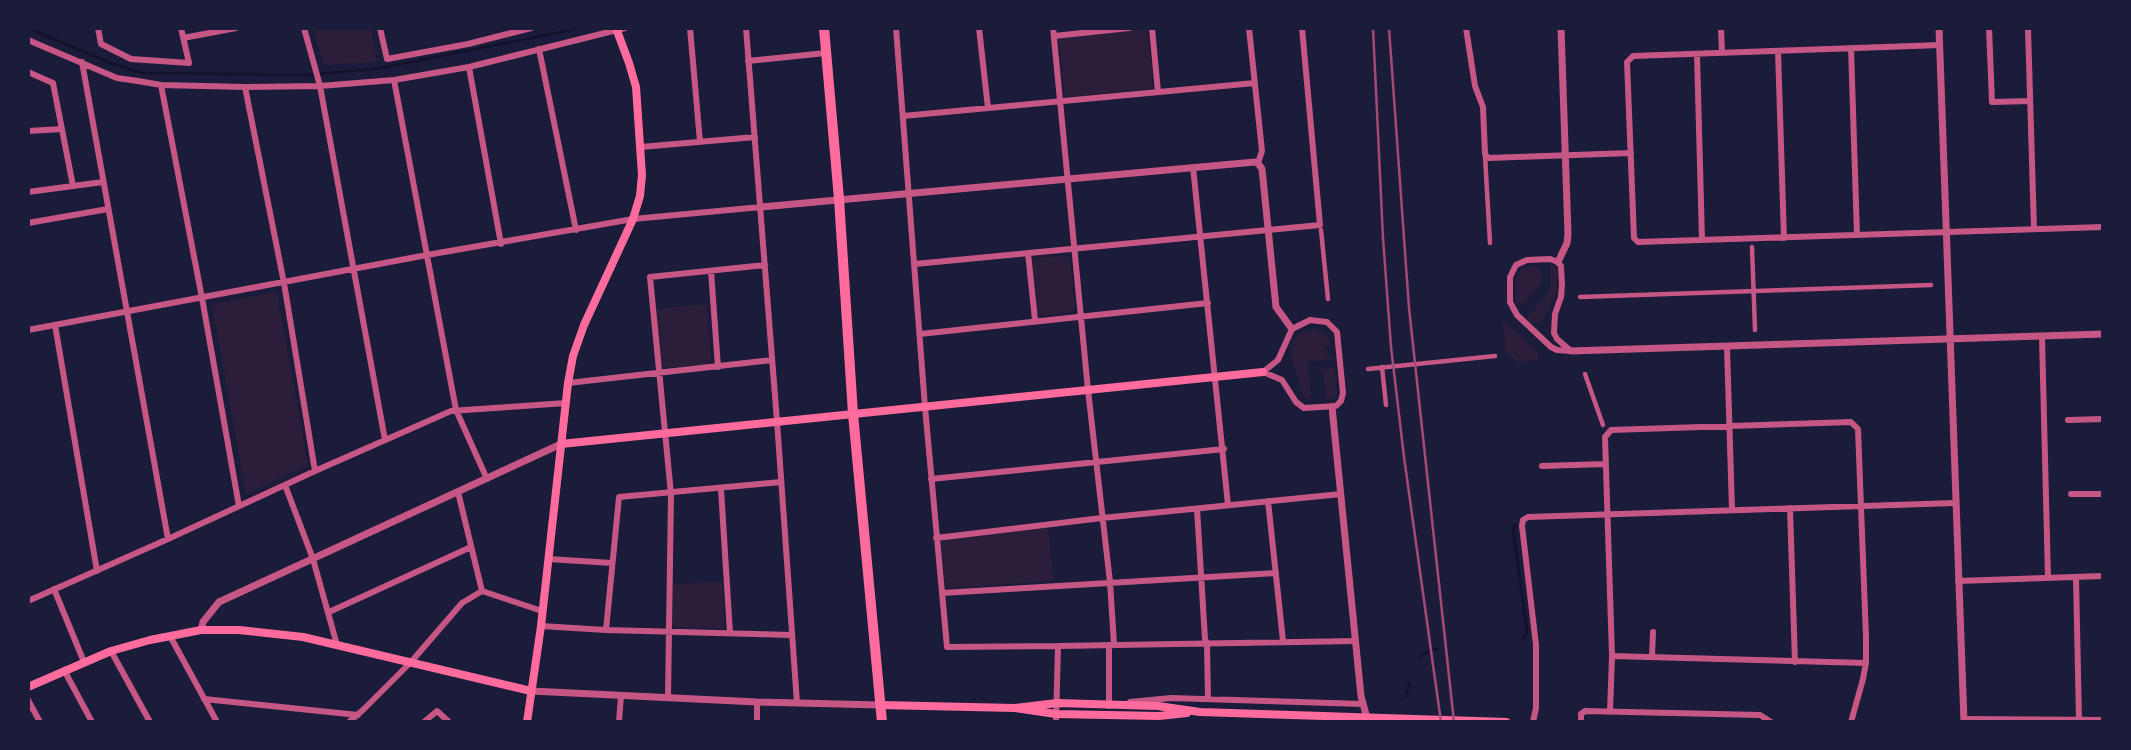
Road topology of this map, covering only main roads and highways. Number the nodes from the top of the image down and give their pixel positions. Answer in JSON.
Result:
{"nodes":[{"id":1,"x":619,"y":28,"type":"edge"},
{"id":2,"x":824,"y":28,"type":"edge"},
{"id":3,"x":1263,"y":372,"type":"road end"},
{"id":4,"x":853,"y":414,"type":"junction"},
{"id":5,"x":561,"y":444,"type":"junction"},
{"id":6,"x":28,"y":687,"type":"edge"},
{"id":7,"x":531,"y":691,"type":"junction"},
{"id":8,"x":880,"y":705,"type":"junction"},
{"id":9,"x":1015,"y":708,"type":"junction"},
{"id":10,"x":1146,"y":714,"type":"edge"},
{"id":11,"x":1056,"y":718,"type":"edge"},
{"id":12,"x":527,"y":722,"type":"edge"},
{"id":13,"x":882,"y":722,"type":"edge"},
{"id":14,"x":1506,"y":722,"type":"edge"}],
"edges":[{"from":1,"to":5,"type":"main road"},
{"from":2,"to":4,"type":"highway"},
{"from":3,"to":4,"type":"main road"},
{"from":4,"to":5,"type":"main road"},
{"from":4,"to":8,"type":"highway"},
{"from":5,"to":7,"type":"main road"},
{"from":6,"to":7,"type":"main road"},
{"from":7,"to":12,"type":"main road"},
{"from":8,"to":9,"type":"main road"},
{"from":8,"to":13,"type":"highway"},
{"from":9,"to":10,"type":"main road"},
{"from":9,"to":11,"type":"main road"},
{"from":10,"to":11,"type":"main road"},
{"from":10,"to":14,"type":"main road"}]}
